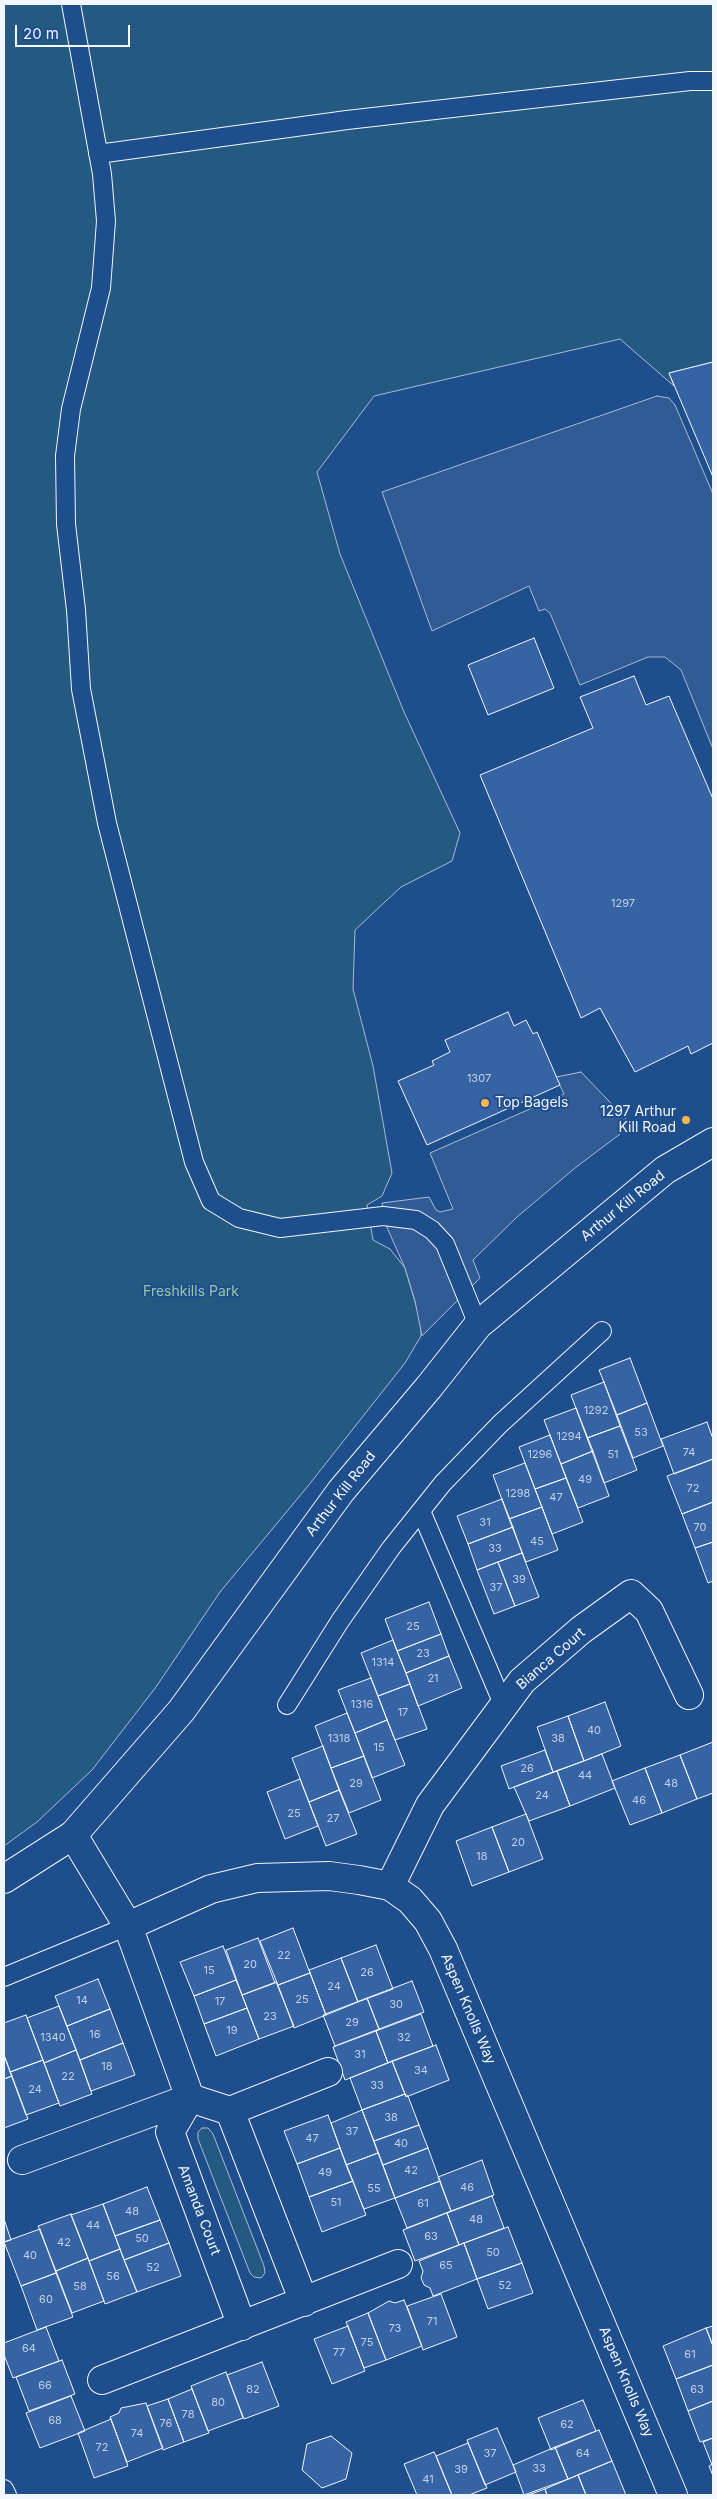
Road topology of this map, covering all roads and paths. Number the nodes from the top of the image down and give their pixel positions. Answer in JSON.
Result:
{"nodes":[{"id":1,"x":71,"y":4,"type":"edge"},
{"id":2,"x":713,"y":82,"type":"edge"},
{"id":3,"x":98,"y":154,"type":"junction"},
{"id":4,"x":713,"y":1142,"type":"edge"},
{"id":5,"x":478,"y":1325,"type":"junction"},
{"id":6,"x":602,"y":1331,"type":"dead end"},
{"id":7,"x":421,"y":1511,"type":"junction"},
{"id":8,"x":688,"y":1696,"type":"dead end"},
{"id":9,"x":503,"y":1704,"type":"junction"},
{"id":10,"x":287,"y":1705,"type":"dead end"},
{"id":11,"x":73,"y":1835,"type":"junction"},
{"id":12,"x":4,"y":1879,"type":"edge"},
{"id":13,"x":390,"y":1886,"type":"junction"},
{"id":14,"x":128,"y":1926,"type":"junction"},
{"id":15,"x":4,"y":1977,"type":"edge"},
{"id":16,"x":328,"y":2072,"type":"dead end"},
{"id":17,"x":190,"y":2098,"type":"junction"},
{"id":18,"x":230,"y":2110,"type":"junction"},
{"id":19,"x":22,"y":2160,"type":"dead end"},
{"id":20,"x":398,"y":2264,"type":"dead end"},
{"id":21,"x":304,"y":2302,"type":"junction"},
{"id":22,"x":242,"y":2326,"type":"junction"},
{"id":23,"x":102,"y":2380,"type":"dead end"},
{"id":24,"x":4,"y":2489,"type":"edge"},
{"id":25,"x":7,"y":2495,"type":"edge"},
{"id":26,"x":673,"y":2495,"type":"edge"}],
"edges":[{"from":1,"to":3,"type":"lane"},
{"from":2,"to":3,"type":"lane"},
{"from":3,"to":5,"type":"lane"},
{"from":4,"to":5,"type":"street","name":"Arthur Kill Road"},
{"from":5,"to":11,"type":"street","name":"Arthur Kill Road"},
{"from":6,"to":7,"type":"lane"},
{"from":7,"to":9,"type":"lane"},
{"from":7,"to":10,"type":"lane"},
{"from":8,"to":9,"type":"street","name":"Bianca Court"},
{"from":9,"to":13,"type":"street","name":"Bianca Court"},
{"from":11,"to":12,"type":"street","name":"Arthur Kill Road"},
{"from":11,"to":14,"type":"street"},
{"from":13,"to":14,"type":"street","name":"Aspen Knolls Way"},
{"from":13,"to":26,"type":"street","name":"Aspen Knolls Way"},
{"from":14,"to":15,"type":"lane"},
{"from":14,"to":17,"type":"street"},
{"from":16,"to":18,"type":"street"},
{"from":17,"to":18,"type":"street"},
{"from":17,"to":19,"type":"street"},
{"from":17,"to":22,"type":"street","name":"Amanda Court"},
{"from":18,"to":21,"type":"street"},
{"from":20,"to":21,"type":"street"},
{"from":21,"to":22,"type":"street"},
{"from":22,"to":23,"type":"street"},
{"from":24,"to":25,"type":"lane"}]}
